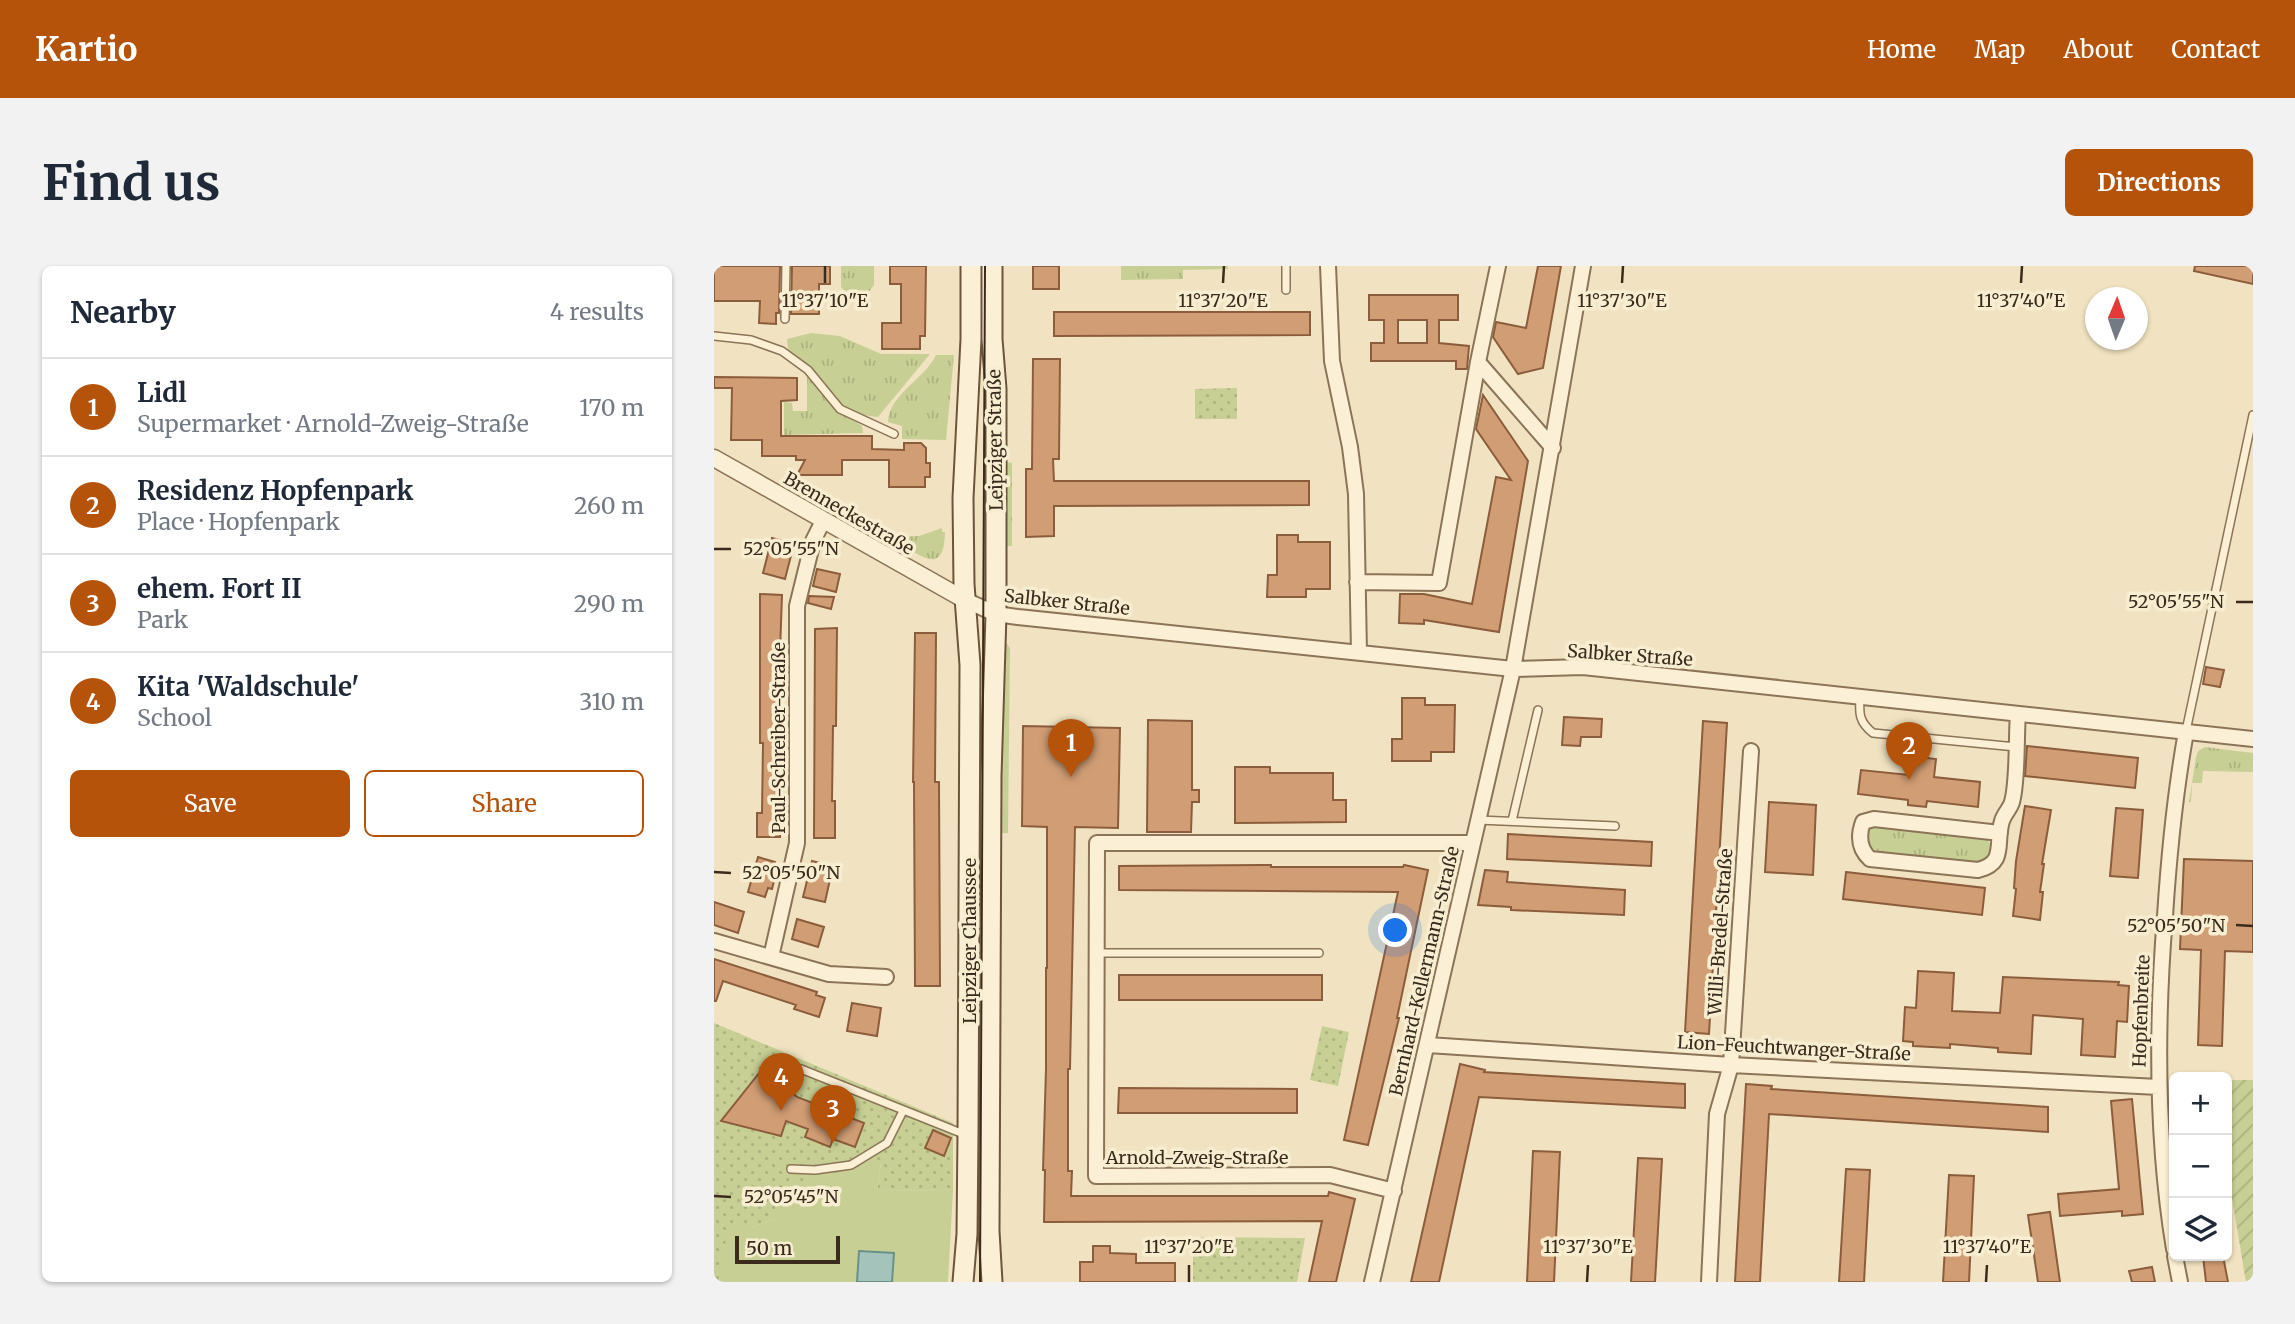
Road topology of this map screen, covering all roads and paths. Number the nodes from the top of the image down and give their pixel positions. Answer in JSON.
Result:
{"nodes":[{"id":1,"x":786,"y":266,"type":"edge"},
{"id":2,"x":971,"y":266,"type":"edge"},
{"id":3,"x":992,"y":266,"type":"edge"},
{"id":4,"x":1286,"y":266,"type":"edge"},
{"id":5,"x":1328,"y":266,"type":"edge"},
{"id":6,"x":1498,"y":266,"type":"edge"},
{"id":7,"x":1583,"y":266,"type":"edge"},
{"id":8,"x":1286,"y":290,"type":"dead end"},
{"id":9,"x":785,"y":319,"type":"dead end"},
{"id":10,"x":714,"y":336,"type":"edge"},
{"id":11,"x":1478,"y":362,"type":"junction"},
{"id":12,"x":2253,"y":415,"type":"edge"},
{"id":13,"x":894,"y":434,"type":"dead end"},
{"id":14,"x":1553,"y":448,"type":"junction"},
{"id":15,"x":714,"y":458,"type":"edge"},
{"id":16,"x":823,"y":521,"type":"junction"},
{"id":17,"x":1357,"y":582,"type":"junction"},
{"id":18,"x":965,"y":600,"type":"junction"},
{"id":19,"x":996,"y":614,"type":"junction"},
{"id":20,"x":1359,"y":652,"type":"junction"},
{"id":21,"x":1513,"y":669,"type":"junction"},
{"id":22,"x":1860,"y":696,"type":"junction"},
{"id":23,"x":1538,"y":710,"type":"dead end"},
{"id":24,"x":2018,"y":714,"type":"junction"},
{"id":25,"x":2186,"y":732,"type":"junction"},
{"id":26,"x":2253,"y":739,"type":"edge"},
{"id":27,"x":2016,"y":747,"type":"junction"},
{"id":28,"x":1751,"y":751,"type":"dead end"},
{"id":29,"x":1478,"y":820,"type":"junction"},
{"id":30,"x":1512,"y":821,"type":"junction"},
{"id":31,"x":1615,"y":826,"type":"dead end"},
{"id":32,"x":2000,"y":833,"type":"junction"},
{"id":33,"x":1473,"y":843,"type":"junction"},
{"id":34,"x":714,"y":941,"type":"edge"},
{"id":35,"x":1096,"y":953,"type":"junction"},
{"id":36,"x":1319,"y":953,"type":"dead end"},
{"id":37,"x":771,"y":957,"type":"junction"},
{"id":38,"x":886,"y":978,"type":"dead end"},
{"id":39,"x":1428,"y":1045,"type":"junction"},
{"id":40,"x":1731,"y":1065,"type":"junction"},
{"id":41,"x":801,"y":1069,"type":"dead end"},
{"id":42,"x":2158,"y":1087,"type":"junction"},
{"id":43,"x":903,"y":1111,"type":"junction"},
{"id":44,"x":968,"y":1133,"type":"junction"},
{"id":45,"x":791,"y":1169,"type":"dead end"},
{"id":46,"x":1394,"y":1191,"type":"junction"},
{"id":47,"x":2169,"y":1216,"type":"edge"},
{"id":48,"x":2176,"y":1261,"type":"edge"},
{"id":49,"x":963,"y":1282,"type":"edge"},
{"id":50,"x":992,"y":1282,"type":"edge"},
{"id":51,"x":1373,"y":1282,"type":"edge"},
{"id":52,"x":1709,"y":1282,"type":"edge"},
{"id":53,"x":2180,"y":1282,"type":"edge"}],
"edges":[{"from":1,"to":9,"type":"lane"},
{"from":2,"to":18,"type":"main road","name":"Leipziger Straße"},
{"from":3,"to":19,"type":"main road","name":"Leipziger Straße"},
{"from":4,"to":8,"type":"lane"},
{"from":5,"to":17,"type":"street"},
{"from":6,"to":11,"type":"street"},
{"from":7,"to":14,"type":"street","name":"Bernhard-Kellermann-Straße"},
{"from":10,"to":13,"type":"lane"},
{"from":11,"to":14,"type":"street"},
{"from":11,"to":17,"type":"street"},
{"from":12,"to":25,"type":"lane"},
{"from":14,"to":21,"type":"street","name":"Bernhard-Kellermann-Straße"},
{"from":15,"to":16,"type":"street","name":"Brenneckestraße"},
{"from":16,"to":18,"type":"street","name":"Brenneckestraße"},
{"from":16,"to":37,"type":"street","name":"Paul-Schreiber-Straße"},
{"from":17,"to":20,"type":"street"},
{"from":18,"to":19,"type":"street","name":"Salbker Straße"},
{"from":18,"to":44,"type":"main road","name":"Leipziger Chaussee"},
{"from":19,"to":20,"type":"street","name":"Salbker Straße"},
{"from":19,"to":50,"type":"main road","name":"Leipziger Chaussee"},
{"from":20,"to":21,"type":"street","name":"Salbker Straße"},
{"from":21,"to":22,"type":"street","name":"Salbker Straße"},
{"from":21,"to":29,"type":"street","name":"Bernhard-Kellermann-Straße"},
{"from":22,"to":24,"type":"street","name":"Salbker Straße"},
{"from":22,"to":27,"type":"lane"},
{"from":23,"to":30,"type":"lane"},
{"from":24,"to":25,"type":"street","name":"Salbker Straße"},
{"from":24,"to":27,"type":"street"},
{"from":25,"to":26,"type":"street","name":"Salbker Straße"},
{"from":25,"to":42,"type":"street","name":"Hopfenbreite"},
{"from":27,"to":32,"type":"street"},
{"from":28,"to":40,"type":"street","name":"Willi-Bredel-Straße"},
{"from":29,"to":30,"type":"lane"},
{"from":29,"to":33,"type":"street","name":"Bernhard-Kellermann-Straße"},
{"from":30,"to":31,"type":"lane"},
{"from":32,"to":32,"type":"street"},
{"from":33,"to":35,"type":"street","name":"Arnold-Zweig-Straße"},
{"from":33,"to":39,"type":"street","name":"Bernhard-Kellermann-Straße"},
{"from":34,"to":37,"type":"street"},
{"from":35,"to":36,"type":"lane"},
{"from":35,"to":46,"type":"street","name":"Arnold-Zweig-Straße"},
{"from":37,"to":38,"type":"street"},
{"from":39,"to":40,"type":"street","name":"Lion-Feuchtwanger-Straße"},
{"from":39,"to":46,"type":"street","name":"Bernhard-Kellermann-Straße"},
{"from":40,"to":42,"type":"street","name":"Lion-Feuchtwanger-Straße"},
{"from":40,"to":52,"type":"street","name":"Willi-Bredel-Straße"},
{"from":41,"to":43,"type":"lane"},
{"from":42,"to":47,"type":"street","name":"Hopfenbreite"},
{"from":43,"to":44,"type":"lane"},
{"from":43,"to":45,"type":"lane"},
{"from":44,"to":49,"type":"main road","name":"Leipziger Chaussee"},
{"from":46,"to":51,"type":"street","name":"Bernhard-Kellermann-Straße"},
{"from":48,"to":53,"type":"street"}]}
